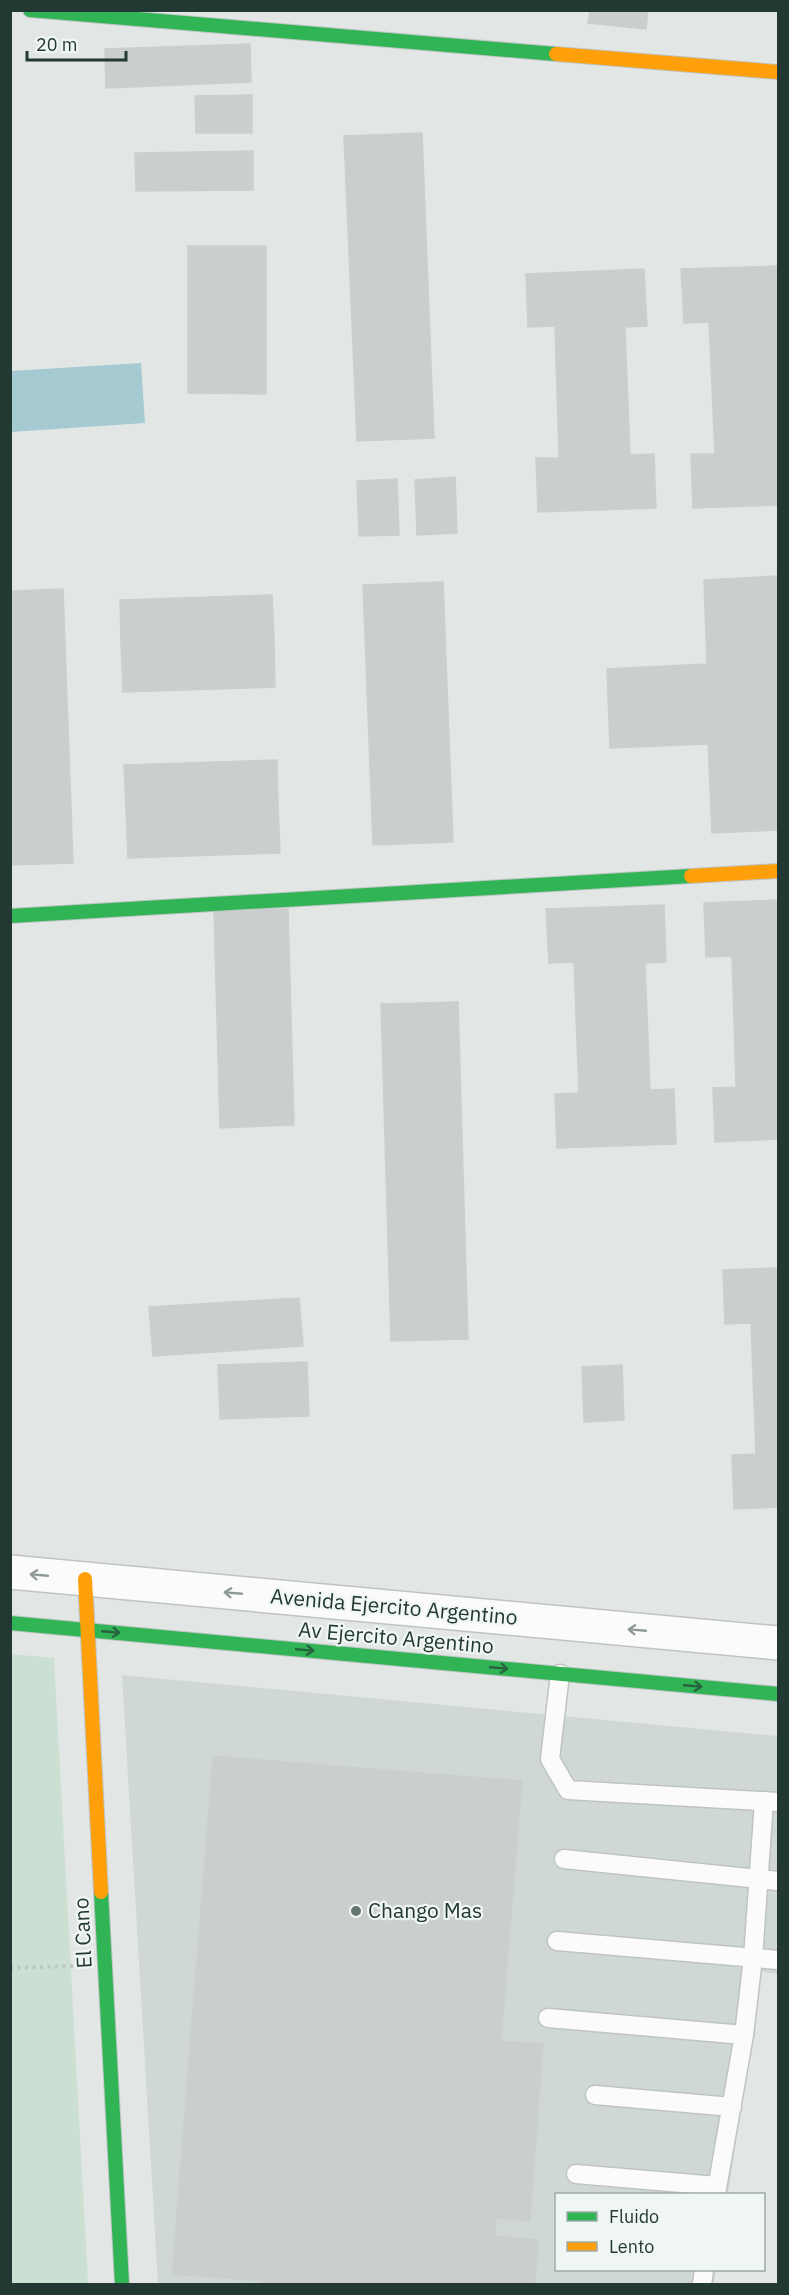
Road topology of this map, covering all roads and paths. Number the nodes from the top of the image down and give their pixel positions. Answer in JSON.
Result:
{"nodes":[{"id":1,"x":30,"y":10,"type":"edge"},
{"id":2,"x":778,"y":72,"type":"edge"},
{"id":3,"x":778,"y":871,"type":"edge"},
{"id":4,"x":10,"y":916,"type":"edge"},
{"id":5,"x":10,"y":1572,"type":"edge"},
{"id":6,"x":85,"y":1579,"type":"junction"},
{"id":7,"x":10,"y":1623,"type":"edge"},
{"id":8,"x":88,"y":1630,"type":"junction"},
{"id":9,"x":778,"y":1642,"type":"edge"},
{"id":10,"x":561,"y":1674,"type":"junction"},
{"id":11,"x":778,"y":1694,"type":"edge"},
{"id":12,"x":771,"y":1802,"type":"edge"},
{"id":13,"x":564,"y":1859,"type":"dead end"},
{"id":14,"x":758,"y":1879,"type":"junction"},
{"id":15,"x":778,"y":1881,"type":"edge"},
{"id":16,"x":557,"y":1941,"type":"dead end"},
{"id":17,"x":753,"y":1958,"type":"junction"},
{"id":18,"x":778,"y":1960,"type":"edge"},
{"id":19,"x":106,"y":1966,"type":"junction"},
{"id":20,"x":10,"y":1968,"type":"edge"},
{"id":21,"x":548,"y":2018,"type":"dead end"},
{"id":22,"x":744,"y":2035,"type":"junction"},
{"id":23,"x":595,"y":2095,"type":"dead end"},
{"id":24,"x":732,"y":2107,"type":"junction"},
{"id":25,"x":576,"y":2174,"type":"dead end"},
{"id":26,"x":717,"y":2190,"type":"edge"},
{"id":27,"x":122,"y":2284,"type":"edge"}],
"edges":[{"from":1,"to":2,"type":"street"},
{"from":3,"to":4,"type":"street"},
{"from":6,"to":5,"type":"street","name":"Avenida Ejercito Argentino","one_way":true},
{"from":6,"to":8,"type":"street","name":"El Cano"},
{"from":9,"to":6,"type":"street","name":"Avenida Ejercito Argentino","one_way":true},
{"from":7,"to":8,"type":"street","name":"Av Ejercito Argentino"},
{"from":8,"to":10,"type":"street","name":"Av Ejercito Argentino","one_way":true},
{"from":8,"to":19,"type":"street","name":"El Cano"},
{"from":10,"to":11,"type":"street","name":"Av Ejercito Argentino","one_way":true},
{"from":10,"to":12,"type":"lane"},
{"from":12,"to":14,"type":"lane"},
{"from":13,"to":14,"type":"lane"},
{"from":14,"to":15,"type":"lane"},
{"from":14,"to":17,"type":"lane"},
{"from":16,"to":17,"type":"lane"},
{"from":17,"to":18,"type":"lane"},
{"from":17,"to":22,"type":"lane"},
{"from":19,"to":20,"type":"path"},
{"from":19,"to":27,"type":"street","name":"El Cano"},
{"from":21,"to":22,"type":"lane"},
{"from":22,"to":24,"type":"lane"},
{"from":23,"to":24,"type":"lane"},
{"from":24,"to":26,"type":"lane"},
{"from":25,"to":26,"type":"lane"}]}
